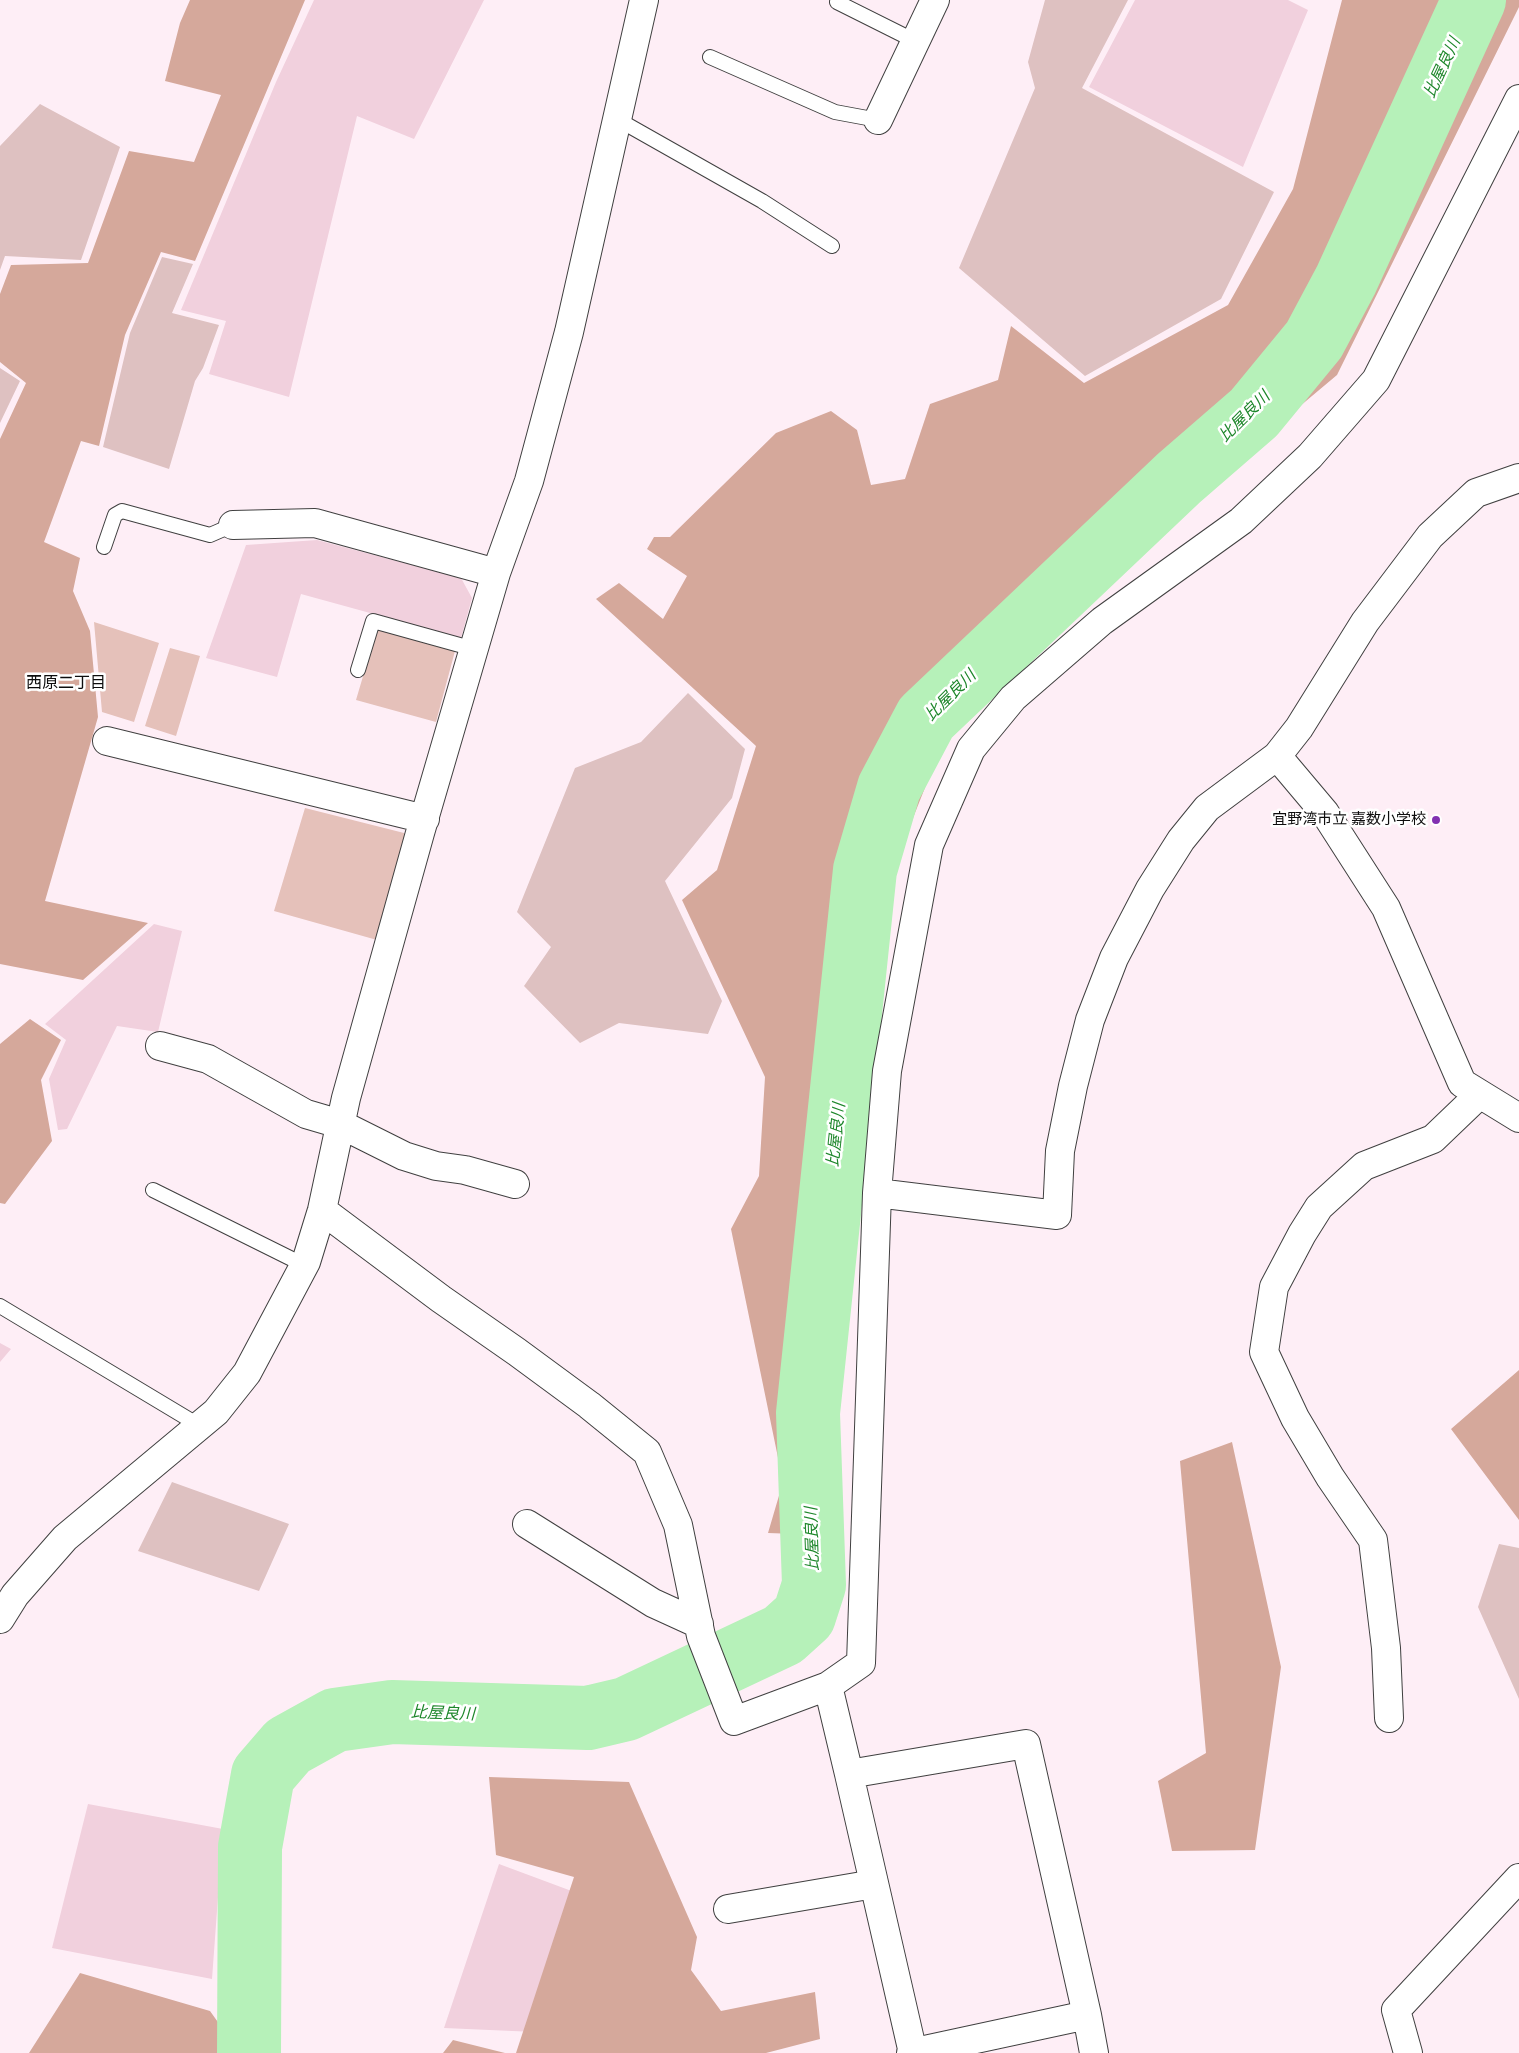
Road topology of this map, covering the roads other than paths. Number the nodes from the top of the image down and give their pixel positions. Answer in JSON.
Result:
{"nodes":[{"id":1,"x":644,"y":0,"type":"edge"},
{"id":2,"x":935,"y":0,"type":"edge"},
{"id":3,"x":837,"y":2,"type":"dead end"},
{"id":4,"x":915,"y":42,"type":"junction"},
{"id":5,"x":710,"y":57,"type":"dead end"},
{"id":6,"x":1519,"y":99,"type":"edge"},
{"id":7,"x":617,"y":119,"type":"junction"},
{"id":8,"x":878,"y":120,"type":"joint"},
{"id":9,"x":832,"y":246,"type":"dead end"},
{"id":10,"x":1519,"y":478,"type":"edge"},
{"id":11,"x":233,"y":525,"type":"joint"},
{"id":12,"x":104,"y":547,"type":"dead end"},
{"id":13,"x":496,"y":573,"type":"junction"},
{"id":14,"x":474,"y":649,"type":"junction"},
{"id":15,"x":358,"y":670,"type":"dead end"},
{"id":16,"x":107,"y":741,"type":"dead end"},
{"id":17,"x":1277,"y":756,"type":"junction"},
{"id":18,"x":424,"y":819,"type":"junction"},
{"id":19,"x":160,"y":1046,"type":"dead end"},
{"id":20,"x":1480,"y":1094,"type":"junction"},
{"id":21,"x":1519,"y":1118,"type":"edge"},
{"id":22,"x":340,"y":1124,"type":"junction"},
{"id":23,"x":514,"y":1184,"type":"dead end"},
{"id":24,"x":153,"y":1190,"type":"dead end"},
{"id":25,"x":877,"y":1193,"type":"junction"},
{"id":26,"x":322,"y":1210,"type":"junction"},
{"id":27,"x":304,"y":1265,"type":"junction"},
{"id":28,"x":0,"y":1306,"type":"edge"},
{"id":29,"x":200,"y":1426,"type":"junction"},
{"id":30,"x":526,"y":1524,"type":"dead end"},
{"id":31,"x":0,"y":1619,"type":"edge"},
{"id":32,"x":700,"y":1630,"type":"junction"},
{"id":33,"x":828,"y":1686,"type":"junction"},
{"id":34,"x":1390,"y":1718,"type":"dead end"},
{"id":35,"x":849,"y":1774,"type":"junction"},
{"id":36,"x":1519,"y":1878,"type":"edge"},
{"id":37,"x":874,"y":1884,"type":"junction"},
{"id":38,"x":728,"y":1909,"type":"dead end"},
{"id":39,"x":1087,"y":2015,"type":"junction"},
{"id":40,"x":912,"y":2053,"type":"edge"},
{"id":41,"x":1094,"y":2053,"type":"edge"},
{"id":42,"x":1408,"y":2053,"type":"edge"}],
"edges":[{"from":1,"to":7,"type":"street"},
{"from":2,"to":4,"type":"street"},
{"from":3,"to":4,"type":"lane"},
{"from":4,"to":8,"type":"street"},
{"from":5,"to":8,"type":"lane"},
{"from":6,"to":25,"type":"street"},
{"from":7,"to":9,"type":"lane"},
{"from":7,"to":13,"type":"street"},
{"from":10,"to":17,"type":"street"},
{"from":11,"to":12,"type":"lane"},
{"from":11,"to":13,"type":"street"},
{"from":13,"to":14,"type":"street"},
{"from":14,"to":15,"type":"lane"},
{"from":14,"to":18,"type":"street"},
{"from":16,"to":18,"type":"street"},
{"from":17,"to":20,"type":"street"},
{"from":17,"to":25,"type":"street"},
{"from":18,"to":22,"type":"street"},
{"from":19,"to":22,"type":"street"},
{"from":20,"to":21,"type":"street"},
{"from":20,"to":34,"type":"street"},
{"from":22,"to":23,"type":"street"},
{"from":22,"to":26,"type":"street"},
{"from":24,"to":27,"type":"lane"},
{"from":25,"to":33,"type":"street"},
{"from":26,"to":27,"type":"street"},
{"from":26,"to":32,"type":"street"},
{"from":27,"to":29,"type":"street"},
{"from":28,"to":29,"type":"lane"},
{"from":29,"to":31,"type":"street"},
{"from":30,"to":32,"type":"street"},
{"from":32,"to":33,"type":"street"},
{"from":33,"to":35,"type":"street"},
{"from":35,"to":37,"type":"street"},
{"from":35,"to":39,"type":"street"},
{"from":36,"to":42,"type":"street"},
{"from":37,"to":38,"type":"street"},
{"from":37,"to":40,"type":"street"},
{"from":39,"to":40,"type":"street"},
{"from":39,"to":41,"type":"street"}]}
